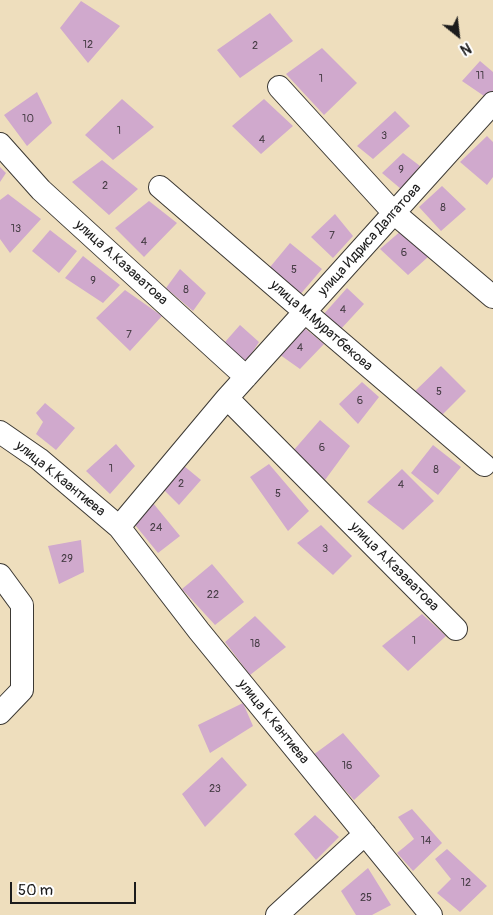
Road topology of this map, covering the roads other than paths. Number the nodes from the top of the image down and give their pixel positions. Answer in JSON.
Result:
{"nodes":[{"id":1,"x":279,"y":87,"type":"dead end"},
{"id":2,"x":493,"y":103,"type":"edge"},
{"id":3,"x":0,"y":144,"type":"edge"},
{"id":4,"x":160,"y":187,"type":"dead end"},
{"id":5,"x":394,"y":213,"type":"junction"},
{"id":6,"x":493,"y":297,"type":"edge"},
{"id":7,"x":305,"y":312,"type":"junction"},
{"id":8,"x":246,"y":377,"type":"junction"},
{"id":9,"x":227,"y":398,"type":"junction"},
{"id":10,"x":0,"y":432,"type":"edge"},
{"id":11,"x":484,"y":465,"type":"dead end"},
{"id":12,"x":119,"y":527,"type":"junction"},
{"id":13,"x":0,"y":575,"type":"edge"},
{"id":14,"x":456,"y":629,"type":"dead end"},
{"id":15,"x":0,"y":713,"type":"edge"},
{"id":16,"x":365,"y":834,"type":"junction"},
{"id":17,"x":277,"y":915,"type":"edge"},
{"id":18,"x":432,"y":915,"type":"edge"}],
"edges":[{"from":1,"to":5,"type":"street"},
{"from":2,"to":5,"type":"street","name":"улица Идриса Далгатова"},
{"from":3,"to":8,"type":"street","name":"улица А.Казаватова"},
{"from":4,"to":7,"type":"street","name":"улица М.Муратбекова"},
{"from":5,"to":6,"type":"street"},
{"from":5,"to":7,"type":"street","name":"улица Идриса Далгатова"},
{"from":7,"to":8,"type":"street","name":"улица Идриса Далгатова"},
{"from":7,"to":11,"type":"street","name":"улица М.Муратбекова"},
{"from":8,"to":9,"type":"street","name":"улица Идриса Далгатова"},
{"from":9,"to":12,"type":"street","name":"улица Идриса Далгатова"},
{"from":9,"to":14,"type":"street","name":"улица А.Казаватова"},
{"from":10,"to":12,"type":"street","name":"улица К.Каантиева"},
{"from":12,"to":16,"type":"street","name":"улица К.Кантиева"},
{"from":13,"to":15,"type":"street"},
{"from":16,"to":17,"type":"street"},
{"from":16,"to":18,"type":"street","name":"улица К.Кантиева"}]}
